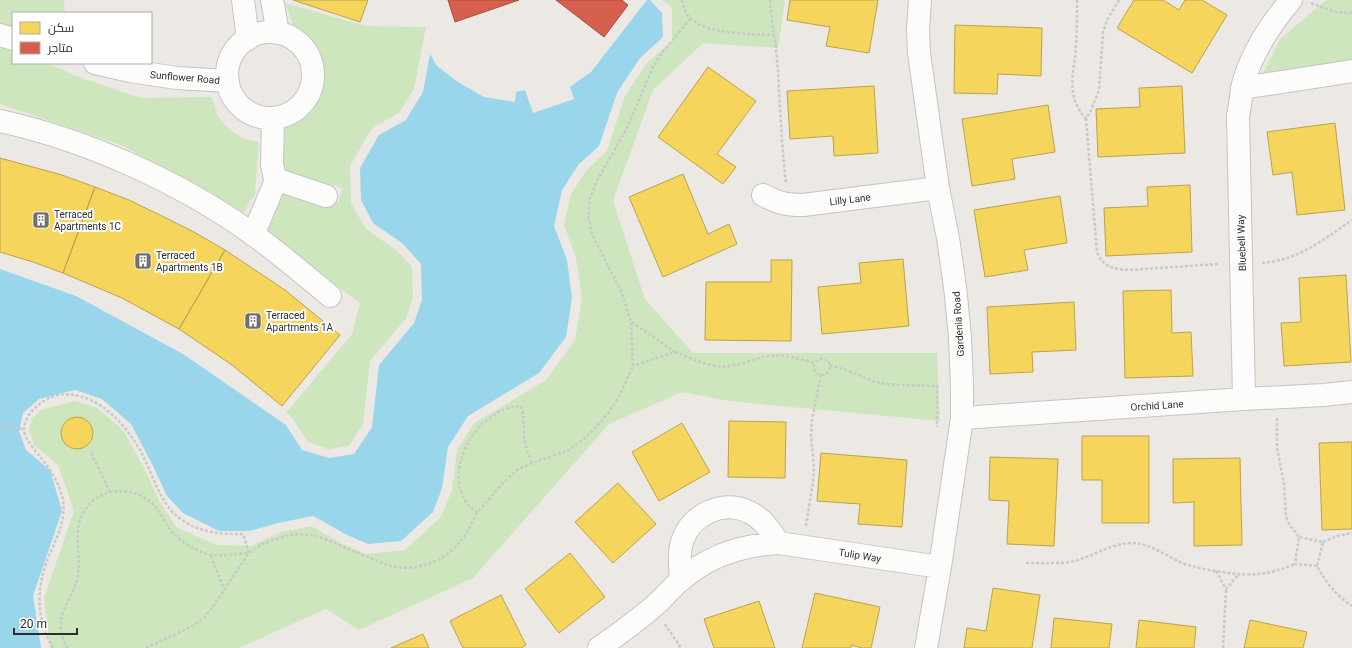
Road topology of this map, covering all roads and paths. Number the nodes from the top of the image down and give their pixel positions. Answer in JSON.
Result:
{"nodes":[{"id":1,"x":243,"y":0,"type":"edge"},
{"id":2,"x":272,"y":0,"type":"edge"},
{"id":3,"x":682,"y":0,"type":"edge"},
{"id":4,"x":770,"y":0,"type":"edge"},
{"id":5,"x":920,"y":0,"type":"edge"},
{"id":6,"x":1076,"y":0,"type":"edge"},
{"id":7,"x":1118,"y":0,"type":"edge"},
{"id":8,"x":1300,"y":1,"type":"edge"},
{"id":9,"x":1352,"y":13,"type":"edge"},
{"id":10,"x":690,"y":19,"type":"junction"},
{"id":11,"x":278,"y":33,"type":"junction"},
{"id":12,"x":0,"y":35,"type":"edge"},
{"id":13,"x":775,"y":35,"type":"junction"},
{"id":14,"x":12,"y":39,"type":"edge"},
{"id":15,"x":248,"y":39,"type":"junction"},
{"id":16,"x":99,"y":64,"type":"edge"},
{"id":17,"x":1352,"y":71,"type":"edge"},
{"id":18,"x":228,"y":81,"type":"junction"},
{"id":19,"x":1243,"y":88,"type":"junction"},
{"id":20,"x":273,"y":119,"type":"junction"},
{"id":21,"x":1086,"y":119,"type":"junction"},
{"id":22,"x":0,"y":121,"type":"edge"},
{"id":23,"x":274,"y":172,"type":"junction"},
{"id":24,"x":938,"y":188,"type":"junction"},
{"id":25,"x":763,"y":195,"type":"dead end"},
{"id":26,"x":326,"y":196,"type":"dead end"},
{"id":27,"x":789,"y":205,"type":"junction"},
{"id":28,"x":1352,"y":220,"type":"edge"},
{"id":29,"x":247,"y":230,"type":"junction"},
{"id":30,"x":1242,"y":263,"type":"junction"},
{"id":31,"x":330,"y":296,"type":"dead end"},
{"id":32,"x":632,"y":322,"type":"junction"},
{"id":33,"x":675,"y":352,"type":"junction"},
{"id":34,"x":815,"y":363,"type":"junction"},
{"id":35,"x":830,"y":365,"type":"junction"},
{"id":36,"x":633,"y":366,"type":"junction"},
{"id":37,"x":821,"y":374,"type":"junction"},
{"id":38,"x":1352,"y":392,"type":"edge"},
{"id":39,"x":1244,"y":398,"type":"junction"},
{"id":40,"x":1276,"y":398,"type":"junction"},
{"id":41,"x":962,"y":418,"type":"junction"},
{"id":42,"x":0,"y":424,"type":"edge"},
{"id":43,"x":24,"y":429,"type":"junction"},
{"id":44,"x":958,"y":443,"type":"junction"},
{"id":45,"x":91,"y":453,"type":"dead end"},
{"id":46,"x":532,"y":463,"type":"junction"},
{"id":47,"x":110,"y":492,"type":"junction"},
{"id":48,"x":477,"y":513,"type":"junction"},
{"id":49,"x":1352,"y":533,"type":"edge"},
{"id":50,"x":1299,"y":537,"type":"junction"},
{"id":51,"x":1322,"y":542,"type":"junction"},
{"id":52,"x":779,"y":543,"type":"junction"},
{"id":53,"x":802,"y":546,"type":"junction"},
{"id":54,"x":249,"y":553,"type":"junction"},
{"id":55,"x":211,"y":556,"type":"junction"},
{"id":56,"x":1026,"y":563,"type":"dead end"},
{"id":57,"x":1295,"y":564,"type":"junction"},
{"id":58,"x":1317,"y":566,"type":"junction"},
{"id":59,"x":940,"y":567,"type":"junction"},
{"id":60,"x":1216,"y":571,"type":"junction"},
{"id":61,"x":1238,"y":575,"type":"junction"},
{"id":62,"x":681,"y":579,"type":"junction"},
{"id":63,"x":224,"y":589,"type":"junction"},
{"id":64,"x":1226,"y":589,"type":"junction"},
{"id":65,"x":1352,"y":606,"type":"edge"},
{"id":66,"x":653,"y":607,"type":"junction"},
{"id":67,"x":52,"y":648,"type":"edge"},
{"id":68,"x":68,"y":648,"type":"edge"},
{"id":69,"x":146,"y":648,"type":"edge"},
{"id":70,"x":599,"y":648,"type":"edge"},
{"id":71,"x":681,"y":648,"type":"edge"},
{"id":72,"x":926,"y":648,"type":"edge"},
{"id":73,"x":1223,"y":648,"type":"edge"}],
"edges":[{"from":1,"to":15,"type":"street"},
{"from":2,"to":11,"type":"street"},
{"from":3,"to":10,"type":"path"},
{"from":4,"to":13,"type":"path"},
{"from":5,"to":24,"type":"street","name":"Gardenia Road"},
{"from":6,"to":21,"type":"path"},
{"from":7,"to":21,"type":"path"},
{"from":8,"to":9,"type":"path"},
{"from":8,"to":19,"type":"street","name":"Bluebell Way"},
{"from":10,"to":13,"type":"path"},
{"from":10,"to":32,"type":"path"},
{"from":11,"to":15,"type":"street"},
{"from":11,"to":20,"type":"street"},
{"from":12,"to":14,"type":"street"},
{"from":13,"to":27,"type":"path"},
{"from":15,"to":18,"type":"street"},
{"from":16,"to":18,"type":"street","name":"Sunflower Road"},
{"from":17,"to":19,"type":"street"},
{"from":18,"to":20,"type":"street"},
{"from":19,"to":30,"type":"street","name":"Bluebell Way"},
{"from":20,"to":23,"type":"street"},
{"from":21,"to":30,"type":"path"},
{"from":22,"to":29,"type":"street"},
{"from":23,"to":26,"type":"street"},
{"from":23,"to":29,"type":"street"},
{"from":24,"to":27,"type":"street","name":"Lilly Lane"},
{"from":24,"to":41,"type":"street","name":"Gardenia Road"},
{"from":25,"to":27,"type":"street","name":"Lilly Lane"},
{"from":28,"to":30,"type":"path"},
{"from":29,"to":31,"type":"street"},
{"from":30,"to":39,"type":"street","name":"Bluebell Way"},
{"from":32,"to":33,"type":"path"},
{"from":32,"to":36,"type":"path"},
{"from":33,"to":34,"type":"path"},
{"from":33,"to":36,"type":"path"},
{"from":34,"to":35,"type":"path"},
{"from":34,"to":37,"type":"path"},
{"from":35,"to":37,"type":"path"},
{"from":35,"to":44,"type":"path"},
{"from":36,"to":46,"type":"path"},
{"from":37,"to":53,"type":"path"},
{"from":38,"to":40,"type":"street","name":"Orchid Lane"},
{"from":39,"to":40,"type":"street","name":"Orchid Lane"},
{"from":39,"to":41,"type":"street","name":"Orchid Lane"},
{"from":40,"to":50,"type":"path"},
{"from":41,"to":44,"type":"street","name":"Gardenia Road"},
{"from":42,"to":43,"type":"path"},
{"from":43,"to":54,"type":"path"},
{"from":43,"to":67,"type":"path"},
{"from":44,"to":59,"type":"street","name":"Gardenia Road"},
{"from":45,"to":47,"type":"path"},
{"from":46,"to":48,"type":"path"},
{"from":46,"to":48,"type":"path"},
{"from":47,"to":55,"type":"path"},
{"from":47,"to":68,"type":"path"},
{"from":48,"to":54,"type":"path"},
{"from":49,"to":51,"type":"path"},
{"from":50,"to":51,"type":"path"},
{"from":50,"to":57,"type":"path"},
{"from":51,"to":58,"type":"path"},
{"from":52,"to":53,"type":"street","name":"Tulip Way"},
{"from":52,"to":62,"type":"street","name":"Tulip Way"},
{"from":52,"to":62,"type":"street"},
{"from":53,"to":59,"type":"street","name":"Tulip Way"},
{"from":54,"to":55,"type":"path"},
{"from":54,"to":63,"type":"path"},
{"from":55,"to":63,"type":"path"},
{"from":56,"to":60,"type":"path"},
{"from":57,"to":58,"type":"path"},
{"from":57,"to":61,"type":"path"},
{"from":58,"to":65,"type":"path"},
{"from":59,"to":72,"type":"street","name":"Gardenia Road"},
{"from":60,"to":61,"type":"path"},
{"from":60,"to":64,"type":"path"},
{"from":61,"to":64,"type":"path"},
{"from":62,"to":66,"type":"street","name":"Tulip Way"},
{"from":63,"to":69,"type":"path"},
{"from":64,"to":73,"type":"path"},
{"from":66,"to":70,"type":"street","name":"Tulip Way"},
{"from":66,"to":71,"type":"path"}]}
